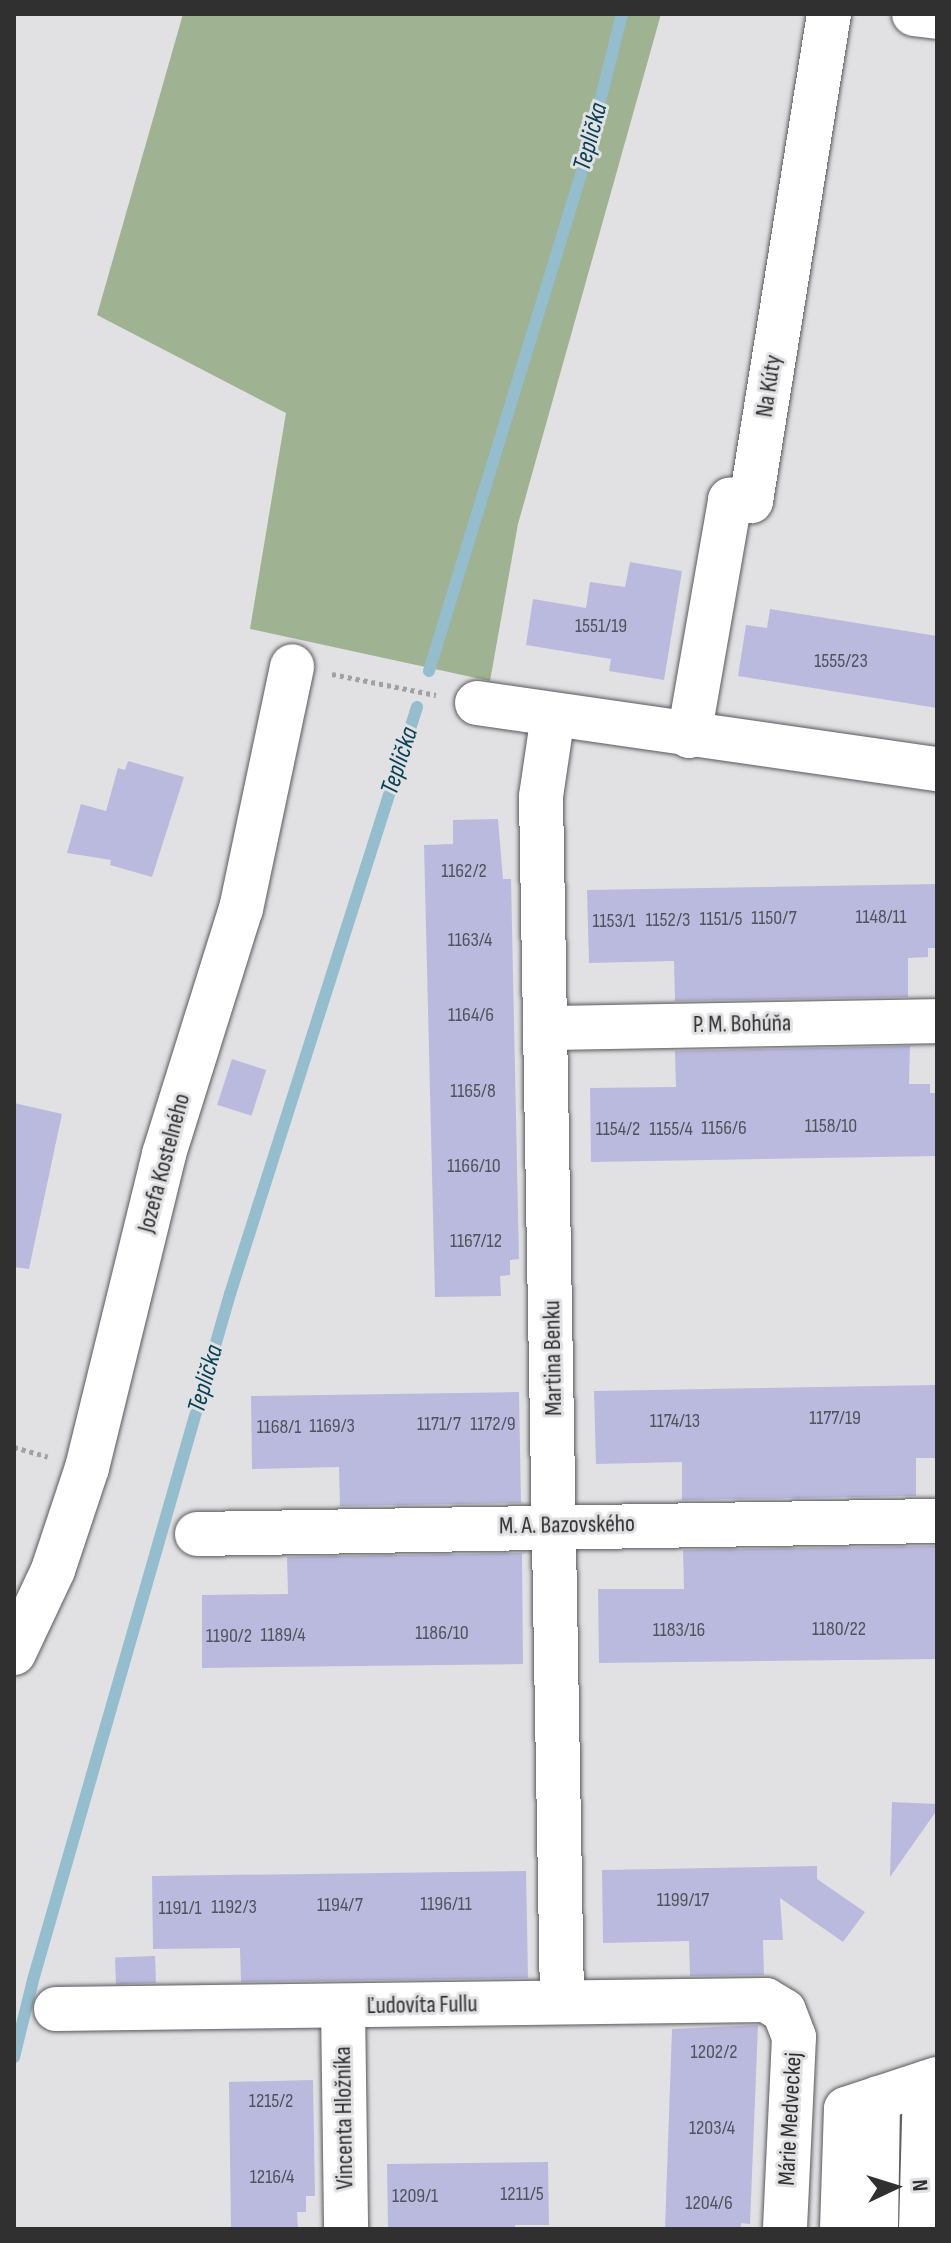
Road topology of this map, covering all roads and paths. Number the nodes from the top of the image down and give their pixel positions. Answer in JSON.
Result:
{"nodes":[{"id":1,"x":829,"y":14,"type":"edge"},
{"id":2,"x":914,"y":14,"type":"edge"},
{"id":3,"x":937,"y":17,"type":"edge"},
{"id":4,"x":292,"y":666,"type":"joint"},
{"id":5,"x":477,"y":703,"type":"joint"},
{"id":6,"x":553,"y":715,"type":"junction"},
{"id":7,"x":689,"y":736,"type":"junction"},
{"id":8,"x":937,"y":769,"type":"edge"},
{"id":9,"x":937,"y":1021,"type":"edge"},
{"id":10,"x":547,"y":1028,"type":"junction"},
{"id":11,"x":937,"y":1521,"type":"edge"},
{"id":12,"x":556,"y":1525,"type":"junction"},
{"id":13,"x":197,"y":1534,"type":"dead end"},
{"id":14,"x":14,"y":1653,"type":"edge"},
{"id":15,"x":562,"y":2002,"type":"junction"},
{"id":16,"x":343,"y":2006,"type":"junction"},
{"id":17,"x":56,"y":2009,"type":"dead end"},
{"id":18,"x":784,"y":2011,"type":"joint"},
{"id":19,"x":931,"y":2081,"type":"edge"},
{"id":20,"x":878,"y":2098,"type":"junction"},
{"id":21,"x":346,"y":2229,"type":"edge"},
{"id":22,"x":785,"y":2229,"type":"edge"},
{"id":23,"x":842,"y":2229,"type":"edge"},
{"id":24,"x":876,"y":2229,"type":"edge"},
{"id":25,"x":921,"y":2229,"type":"edge"}],
"edges":[{"from":1,"to":7,"type":"street","name":"Na Kúty"},
{"from":2,"to":3,"type":"street"},
{"from":4,"to":5,"type":"path"},
{"from":4,"to":14,"type":"street","name":"Jozefa Kostelného"},
{"from":5,"to":6,"type":"street"},
{"from":6,"to":7,"type":"street"},
{"from":6,"to":10,"type":"street","name":"Martina Benku"},
{"from":7,"to":8,"type":"street"},
{"from":9,"to":10,"type":"street","name":"P. M. Bohúňa"},
{"from":10,"to":12,"type":"street","name":"Martina Benku"},
{"from":11,"to":12,"type":"street","name":"M. A. Bazovského"},
{"from":12,"to":13,"type":"street","name":"M. A. Bazovského"},
{"from":12,"to":15,"type":"street","name":"Martina Benku"},
{"from":15,"to":16,"type":"street","name":"Ľudovíta Fullu"},
{"from":15,"to":18,"type":"street","name":"Ľudovíta Fullu"},
{"from":16,"to":17,"type":"street","name":"Ľudovíta Fullu"},
{"from":16,"to":21,"type":"street","name":"Vincenta Hložníka"},
{"from":18,"to":22,"type":"street","name":"Márie Medveckej"},
{"from":19,"to":20,"type":"street"},
{"from":19,"to":25,"type":"street"},
{"from":20,"to":23,"type":"street"},
{"from":20,"to":24,"type":"street"}]}
